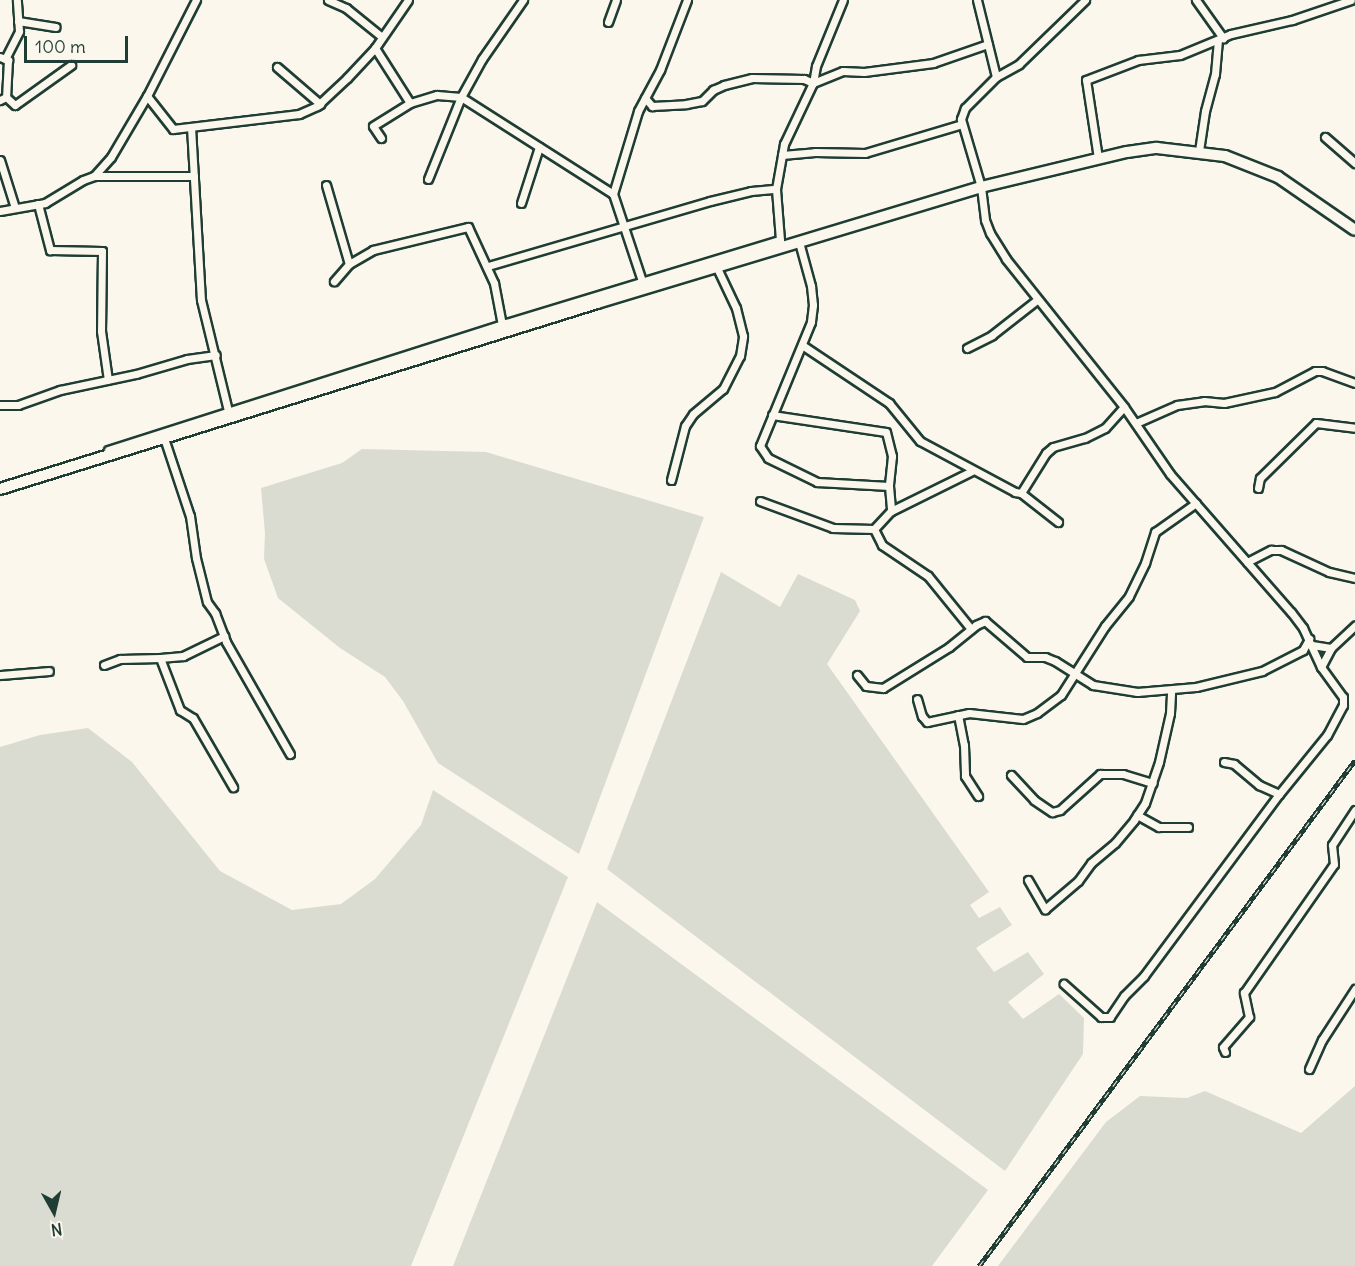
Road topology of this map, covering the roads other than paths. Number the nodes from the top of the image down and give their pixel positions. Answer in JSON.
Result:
{"nodes":[{"id":1,"x":17,"y":0,"type":"edge"},
{"id":2,"x":196,"y":0,"type":"edge"},
{"id":3,"x":328,"y":0,"type":"edge"},
{"id":4,"x":408,"y":0,"type":"edge"},
{"id":5,"x":523,"y":0,"type":"edge"},
{"id":6,"x":616,"y":0,"type":"edge"},
{"id":7,"x":687,"y":0,"type":"edge"},
{"id":8,"x":843,"y":0,"type":"edge"},
{"id":9,"x":977,"y":0,"type":"edge"},
{"id":10,"x":1085,"y":0,"type":"edge"},
{"id":11,"x":1196,"y":0,"type":"edge"},
{"id":12,"x":1351,"y":0,"type":"edge"},
{"id":13,"x":18,"y":21,"type":"junction"},
{"id":14,"x":608,"y":22,"type":"dead end"},
{"id":15,"x":56,"y":27,"type":"dead end"},
{"id":16,"x":382,"y":37,"type":"junction"},
{"id":17,"x":1220,"y":39,"type":"junction"},
{"id":18,"x":988,"y":44,"type":"junction"},
{"id":19,"x":375,"y":48,"type":"junction"},
{"id":20,"x":2,"y":58,"type":"edge"},
{"id":21,"x":71,"y":65,"type":"dead end"},
{"id":22,"x":277,"y":67,"type":"dead end"},
{"id":23,"x":996,"y":77,"type":"junction"},
{"id":24,"x":813,"y":83,"type":"junction"},
{"id":25,"x":147,"y":96,"type":"junction"},
{"id":26,"x":461,"y":97,"type":"junction"},
{"id":27,"x":645,"y":98,"type":"junction"},
{"id":28,"x":3,"y":99,"type":"edge"},
{"id":29,"x":410,"y":103,"type":"junction"},
{"id":30,"x":320,"y":104,"type":"junction"},
{"id":31,"x":962,"y":124,"type":"junction"},
{"id":32,"x":191,"y":128,"type":"junction"},
{"id":33,"x":1325,"y":137,"type":"dead end"},
{"id":34,"x":381,"y":138,"type":"dead end"},
{"id":35,"x":539,"y":147,"type":"junction"},
{"id":36,"x":1199,"y":151,"type":"junction"},
{"id":37,"x":782,"y":155,"type":"junction"},
{"id":38,"x":1098,"y":158,"type":"junction"},
{"id":39,"x":0,"y":160,"type":"edge"},
{"id":40,"x":1355,"y":164,"type":"edge"},
{"id":41,"x":94,"y":176,"type":"junction"},
{"id":42,"x":194,"y":176,"type":"junction"},
{"id":43,"x":428,"y":179,"type":"dead end"},
{"id":44,"x":327,"y":185,"type":"dead end"},
{"id":45,"x":981,"y":187,"type":"junction"},
{"id":46,"x":776,"y":189,"type":"junction"},
{"id":47,"x":613,"y":194,"type":"junction"},
{"id":48,"x":522,"y":203,"type":"dead end"},
{"id":49,"x":38,"y":204,"type":"junction"},
{"id":50,"x":15,"y":208,"type":"junction"},
{"id":51,"x":0,"y":211,"type":"edge"},
{"id":52,"x":625,"y":228,"type":"junction"},
{"id":53,"x":1355,"y":230,"type":"edge"},
{"id":54,"x":799,"y":242,"type":"junction"},
{"id":55,"x":349,"y":264,"type":"junction"},
{"id":56,"x":488,"y":266,"type":"junction"},
{"id":57,"x":717,"y":268,"type":"junction"},
{"id":58,"x":334,"y":281,"type":"dead end"},
{"id":59,"x":642,"y":282,"type":"junction"},
{"id":60,"x":1038,"y":299,"type":"junction"},
{"id":61,"x":501,"y":325,"type":"junction"},
{"id":62,"x":802,"y":345,"type":"junction"},
{"id":63,"x":967,"y":348,"type":"dead end"},
{"id":64,"x":216,"y":355,"type":"junction"},
{"id":65,"x":108,"y":380,"type":"junction"},
{"id":66,"x":1355,"y":382,"type":"edge"},
{"id":67,"x":0,"y":405,"type":"edge"},
{"id":68,"x":1124,"y":407,"type":"junction"},
{"id":69,"x":228,"y":411,"type":"junction"},
{"id":70,"x":771,"y":415,"type":"junction"},
{"id":71,"x":1136,"y":423,"type":"junction"},
{"id":72,"x":1355,"y":428,"type":"edge"},
{"id":73,"x":164,"y":438,"type":"junction"},
{"id":74,"x":972,"y":471,"type":"junction"},
{"id":75,"x":671,"y":480,"type":"dead end"},
{"id":76,"x":0,"y":484,"type":"edge"},
{"id":77,"x":888,"y":486,"type":"junction"},
{"id":78,"x":1258,"y":488,"type":"dead end"},
{"id":79,"x":0,"y":489,"type":"edge"},
{"id":80,"x":1021,"y":493,"type":"junction"},
{"id":81,"x":760,"y":501,"type":"dead end"},
{"id":82,"x":1196,"y":503,"type":"junction"},
{"id":83,"x":891,"y":511,"type":"junction"},
{"id":84,"x":1058,"y":522,"type":"dead end"},
{"id":85,"x":874,"y":529,"type":"junction"},
{"id":86,"x":1247,"y":562,"type":"junction"},
{"id":87,"x":1355,"y":578,"type":"edge"},
{"id":88,"x":1355,"y":626,"type":"edge"},
{"id":89,"x":971,"y":629,"type":"junction"},
{"id":90,"x":224,"y":636,"type":"junction"},
{"id":91,"x":1310,"y":642,"type":"junction"},
{"id":92,"x":1331,"y":648,"type":"junction"},
{"id":93,"x":160,"y":658,"type":"junction"},
{"id":94,"x":104,"y":664,"type":"dead end"},
{"id":95,"x":1321,"y":667,"type":"junction"},
{"id":96,"x":49,"y":671,"type":"dead end"},
{"id":97,"x":1075,"y":674,"type":"junction"},
{"id":98,"x":0,"y":675,"type":"edge"},
{"id":99,"x":857,"y":675,"type":"dead end"},
{"id":100,"x":1171,"y":691,"type":"junction"},
{"id":101,"x":917,"y":699,"type":"dead end"},
{"id":102,"x":958,"y":715,"type":"junction"},
{"id":103,"x":290,"y":754,"type":"dead end"},
{"id":104,"x":1224,"y":762,"type":"dead end"},
{"id":105,"x":1011,"y":775,"type":"dead end"},
{"id":106,"x":1153,"y":783,"type":"junction"},
{"id":107,"x":233,"y":787,"type":"dead end"},
{"id":108,"x":1279,"y":794,"type":"junction"},
{"id":109,"x":978,"y":796,"type":"dead end"},
{"id":110,"x":1355,"y":810,"type":"edge"},
{"id":111,"x":1137,"y":815,"type":"junction"},
{"id":112,"x":1188,"y":827,"type":"dead end"},
{"id":113,"x":1028,"y":880,"type":"dead end"},
{"id":114,"x":1065,"y":984,"type":"dead end"},
{"id":115,"x":1355,"y":988,"type":"edge"},
{"id":116,"x":1225,"y":1052,"type":"dead end"},
{"id":117,"x":1309,"y":1069,"type":"dead end"}],
"edges":[{"from":1,"to":13,"type":"street"},
{"from":2,"to":25,"type":"street"},
{"from":3,"to":16,"type":"street"},
{"from":4,"to":16,"type":"street"},
{"from":5,"to":26,"type":"street"},
{"from":6,"to":14,"type":"street"},
{"from":7,"to":27,"type":"street"},
{"from":8,"to":24,"type":"street"},
{"from":9,"to":18,"type":"street"},
{"from":10,"to":23,"type":"street"},
{"from":11,"to":17,"type":"street"},
{"from":12,"to":17,"type":"street"},
{"from":13,"to":15,"type":"street"},
{"from":13,"to":20,"type":"street"},
{"from":16,"to":19,"type":"street"},
{"from":17,"to":36,"type":"street"},
{"from":17,"to":38,"type":"street"},
{"from":18,"to":23,"type":"street"},
{"from":18,"to":24,"type":"street"},
{"from":19,"to":29,"type":"street"},
{"from":19,"to":30,"type":"street"},
{"from":20,"to":28,"type":"street"},
{"from":21,"to":28,"type":"street"},
{"from":22,"to":30,"type":"street"},
{"from":23,"to":31,"type":"street"},
{"from":24,"to":27,"type":"street"},
{"from":24,"to":37,"type":"street"},
{"from":25,"to":32,"type":"street"},
{"from":25,"to":41,"type":"street"},
{"from":26,"to":29,"type":"street"},
{"from":26,"to":35,"type":"street"},
{"from":26,"to":43,"type":"street"},
{"from":27,"to":47,"type":"street"},
{"from":29,"to":34,"type":"street"},
{"from":30,"to":32,"type":"street"},
{"from":31,"to":37,"type":"street"},
{"from":31,"to":45,"type":"street"},
{"from":32,"to":42,"type":"street"},
{"from":33,"to":40,"type":"street"},
{"from":35,"to":47,"type":"street"},
{"from":35,"to":48,"type":"street"},
{"from":36,"to":38,"type":"main road"},
{"from":36,"to":53,"type":"main road"},
{"from":37,"to":46,"type":"street"},
{"from":38,"to":45,"type":"main road"},
{"from":39,"to":50,"type":"street"},
{"from":41,"to":42,"type":"street"},
{"from":41,"to":49,"type":"street"},
{"from":42,"to":64,"type":"street"},
{"from":44,"to":55,"type":"street"},
{"from":45,"to":54,"type":"main road"},
{"from":45,"to":60,"type":"street"},
{"from":46,"to":52,"type":"street"},
{"from":46,"to":59,"type":"street"},
{"from":47,"to":52,"type":"street"},
{"from":49,"to":50,"type":"street"},
{"from":49,"to":65,"type":"street"},
{"from":50,"to":51,"type":"street"},
{"from":52,"to":56,"type":"street"},
{"from":52,"to":59,"type":"street"},
{"from":54,"to":57,"type":"main road"},
{"from":54,"to":62,"type":"street"},
{"from":55,"to":56,"type":"street"},
{"from":55,"to":58,"type":"street"},
{"from":56,"to":61,"type":"street"},
{"from":57,"to":73,"type":"main road"},
{"from":57,"to":75,"type":"street"},
{"from":59,"to":61,"type":"street"},
{"from":60,"to":63,"type":"street"},
{"from":60,"to":68,"type":"street"},
{"from":61,"to":69,"type":"street"},
{"from":62,"to":70,"type":"street"},
{"from":62,"to":74,"type":"street"},
{"from":64,"to":65,"type":"street"},
{"from":64,"to":69,"type":"street"},
{"from":65,"to":67,"type":"street"},
{"from":66,"to":71,"type":"street"},
{"from":68,"to":71,"type":"street"},
{"from":68,"to":80,"type":"street"},
{"from":69,"to":76,"type":"street"},
{"from":70,"to":77,"type":"street"},
{"from":70,"to":77,"type":"street"},
{"from":71,"to":82,"type":"street"},
{"from":72,"to":78,"type":"street"},
{"from":73,"to":79,"type":"main road"},
{"from":73,"to":90,"type":"street"},
{"from":74,"to":80,"type":"street"},
{"from":74,"to":83,"type":"street"},
{"from":77,"to":83,"type":"street"},
{"from":80,"to":84,"type":"street"},
{"from":81,"to":85,"type":"street"},
{"from":82,"to":86,"type":"street"},
{"from":82,"to":97,"type":"street"},
{"from":83,"to":85,"type":"street"},
{"from":85,"to":89,"type":"street"},
{"from":86,"to":87,"type":"street"},
{"from":86,"to":91,"type":"street"},
{"from":88,"to":92,"type":"street"},
{"from":89,"to":97,"type":"street"},
{"from":89,"to":99,"type":"street"},
{"from":90,"to":93,"type":"street"},
{"from":90,"to":103,"type":"street"},
{"from":91,"to":92,"type":"street"},
{"from":91,"to":95,"type":"street"},
{"from":91,"to":100,"type":"street"},
{"from":92,"to":95,"type":"street"},
{"from":93,"to":94,"type":"street"},
{"from":93,"to":107,"type":"street"},
{"from":95,"to":108,"type":"street"},
{"from":96,"to":98,"type":"street"},
{"from":97,"to":100,"type":"street"},
{"from":97,"to":102,"type":"street"},
{"from":100,"to":106,"type":"street"},
{"from":101,"to":102,"type":"street"},
{"from":102,"to":109,"type":"street"},
{"from":104,"to":108,"type":"street"},
{"from":105,"to":106,"type":"street"},
{"from":106,"to":111,"type":"street"},
{"from":108,"to":114,"type":"street"},
{"from":110,"to":116,"type":"street"},
{"from":111,"to":112,"type":"street"},
{"from":111,"to":113,"type":"street"},
{"from":115,"to":117,"type":"street"}]}
